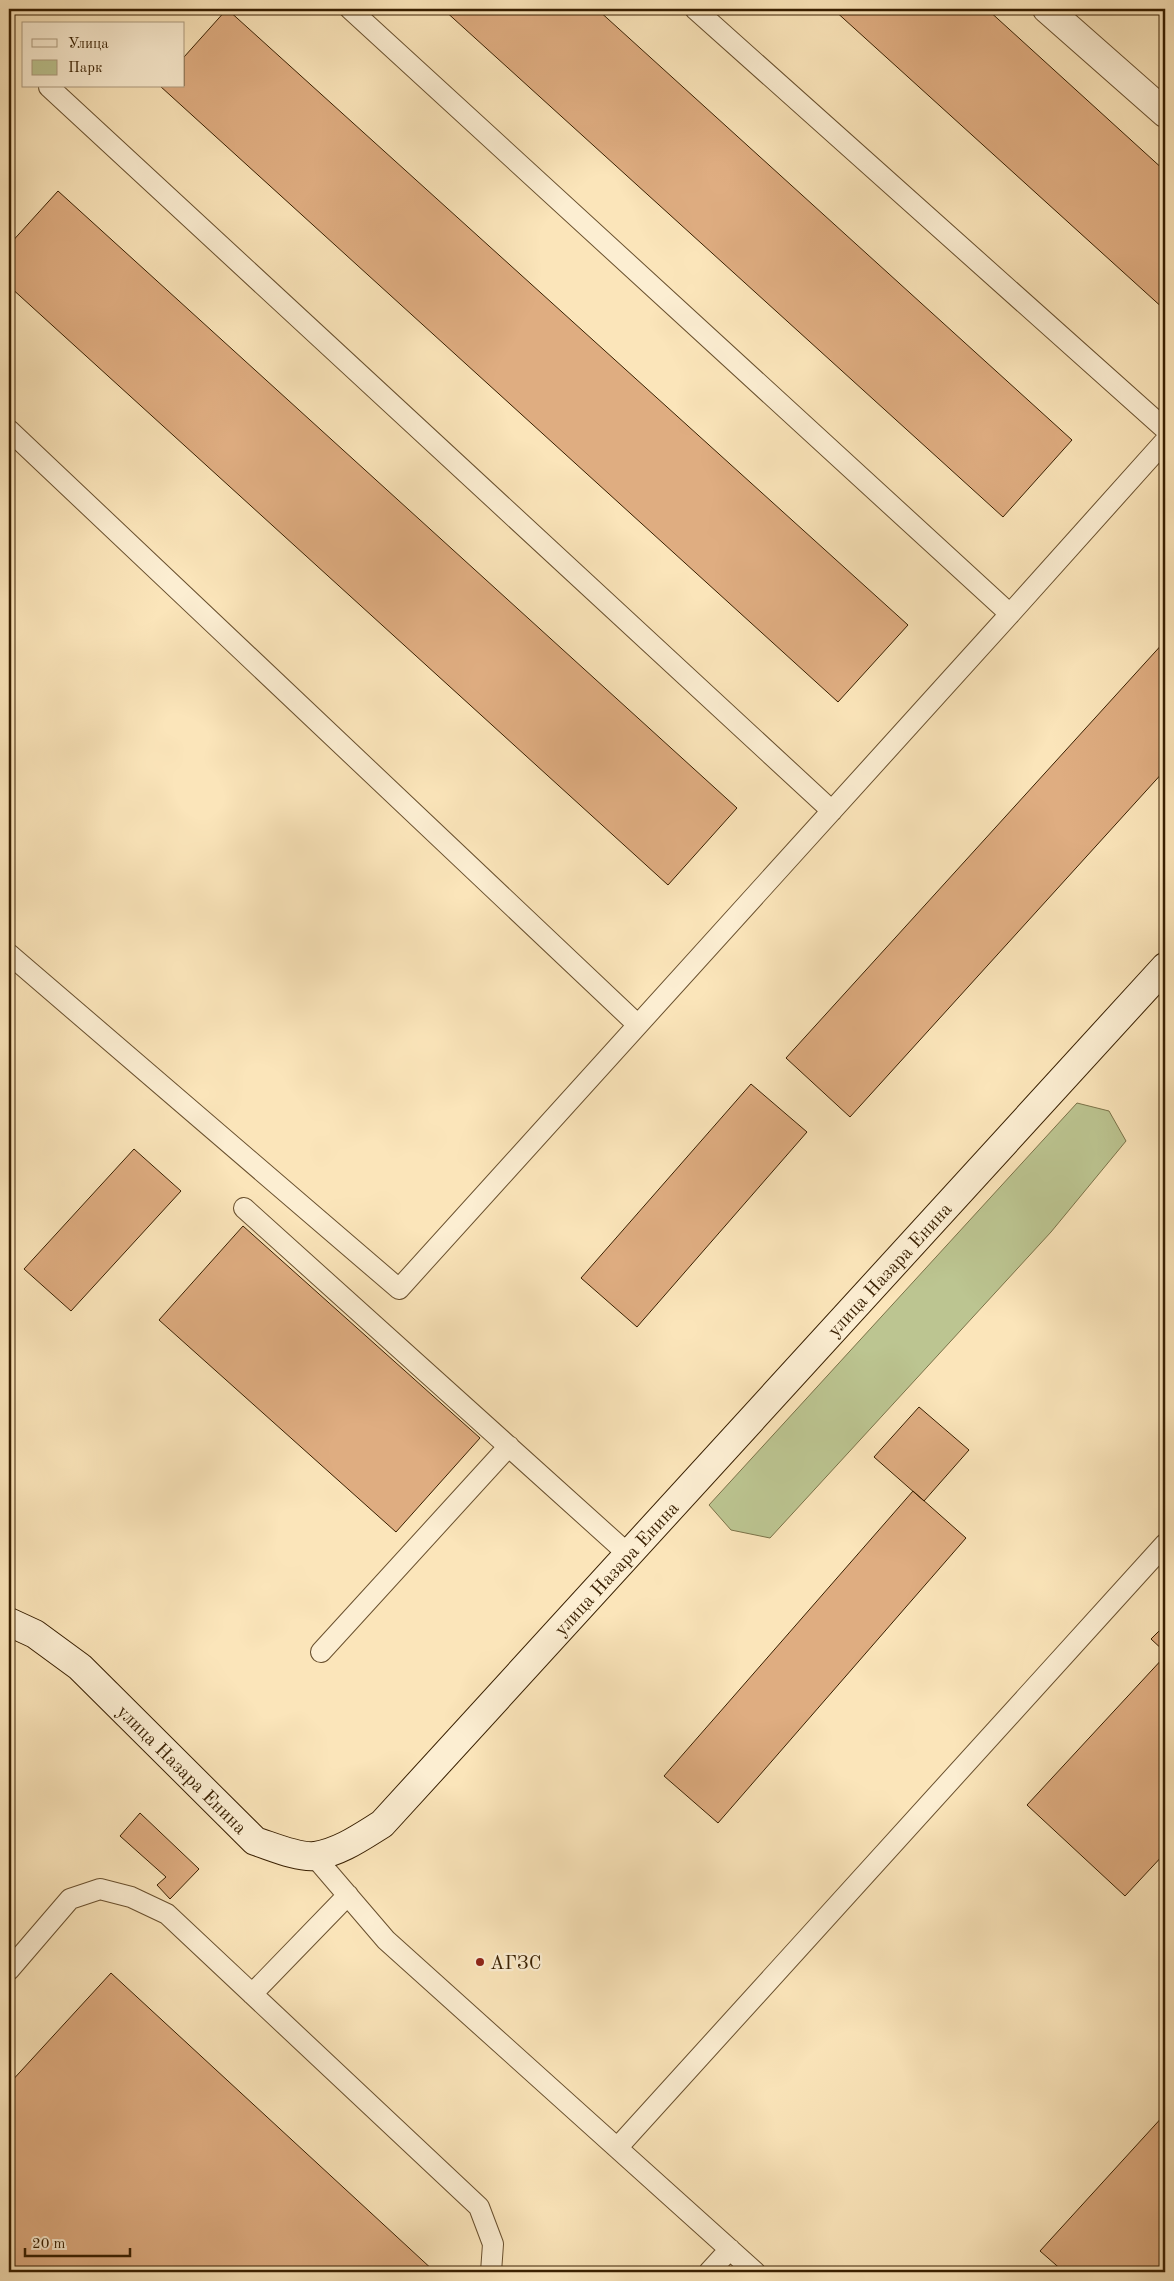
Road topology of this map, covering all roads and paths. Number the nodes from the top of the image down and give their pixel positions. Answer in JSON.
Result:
{"nodes":[{"id":1,"x":350,"y":9,"type":"edge"},
{"id":2,"x":695,"y":9,"type":"edge"},
{"id":3,"x":1047,"y":9,"type":"edge"},
{"id":4,"x":50,"y":88,"type":"edge"},
{"id":5,"x":1165,"y":113,"type":"edge"},
{"id":6,"x":1165,"y":429,"type":"edge"},
{"id":7,"x":9,"y":430,"type":"edge"},
{"id":8,"x":1165,"y":441,"type":"edge"},
{"id":9,"x":1010,"y":614,"type":"junction"},
{"id":10,"x":832,"y":810,"type":"junction"},
{"id":11,"x":9,"y":954,"type":"edge"},
{"id":12,"x":1165,"y":967,"type":"edge"},
{"id":13,"x":638,"y":1025,"type":"junction"},
{"id":14,"x":244,"y":1208,"type":"dead end"},
{"id":15,"x":509,"y":1446,"type":"junction"},
{"id":16,"x":1165,"y":1544,"type":"edge"},
{"id":17,"x":628,"y":1554,"type":"junction"},
{"id":18,"x":9,"y":1622,"type":"edge"},
{"id":19,"x":321,"y":1652,"type":"dead end"},
{"id":20,"x":314,"y":1856,"type":"junction"},
{"id":21,"x":348,"y":1896,"type":"junction"},
{"id":22,"x":9,"y":1970,"type":"edge"},
{"id":23,"x":252,"y":1994,"type":"junction"},
{"id":24,"x":618,"y":2147,"type":"junction"},
{"id":25,"x":730,"y":2250,"type":"junction"},
{"id":26,"x":490,"y":2272,"type":"edge"},
{"id":27,"x":709,"y":2272,"type":"edge"},
{"id":28,"x":755,"y":2272,"type":"edge"}],
"edges":[{"from":1,"to":9,"type":"lane"},
{"from":2,"to":6,"type":"lane"},
{"from":3,"to":5,"type":"main road"},
{"from":4,"to":10,"type":"lane"},
{"from":7,"to":13,"type":"lane"},
{"from":8,"to":9,"type":"lane"},
{"from":9,"to":10,"type":"lane"},
{"from":10,"to":13,"type":"lane"},
{"from":11,"to":13,"type":"lane"},
{"from":12,"to":17,"type":"main road","name":"улица Назара Енина"},
{"from":14,"to":15,"type":"lane"},
{"from":15,"to":17,"type":"lane"},
{"from":15,"to":19,"type":"lane"},
{"from":16,"to":24,"type":"lane"},
{"from":17,"to":20,"type":"main road","name":"улица Назара Енина"},
{"from":18,"to":20,"type":"main road","name":"улица Назара Енина"},
{"from":20,"to":21,"type":"lane"},
{"from":21,"to":23,"type":"lane"},
{"from":21,"to":24,"type":"lane"},
{"from":22,"to":23,"type":"lane"},
{"from":23,"to":26,"type":"lane"},
{"from":24,"to":25,"type":"lane"},
{"from":25,"to":27,"type":"lane"},
{"from":25,"to":28,"type":"lane"}]}
